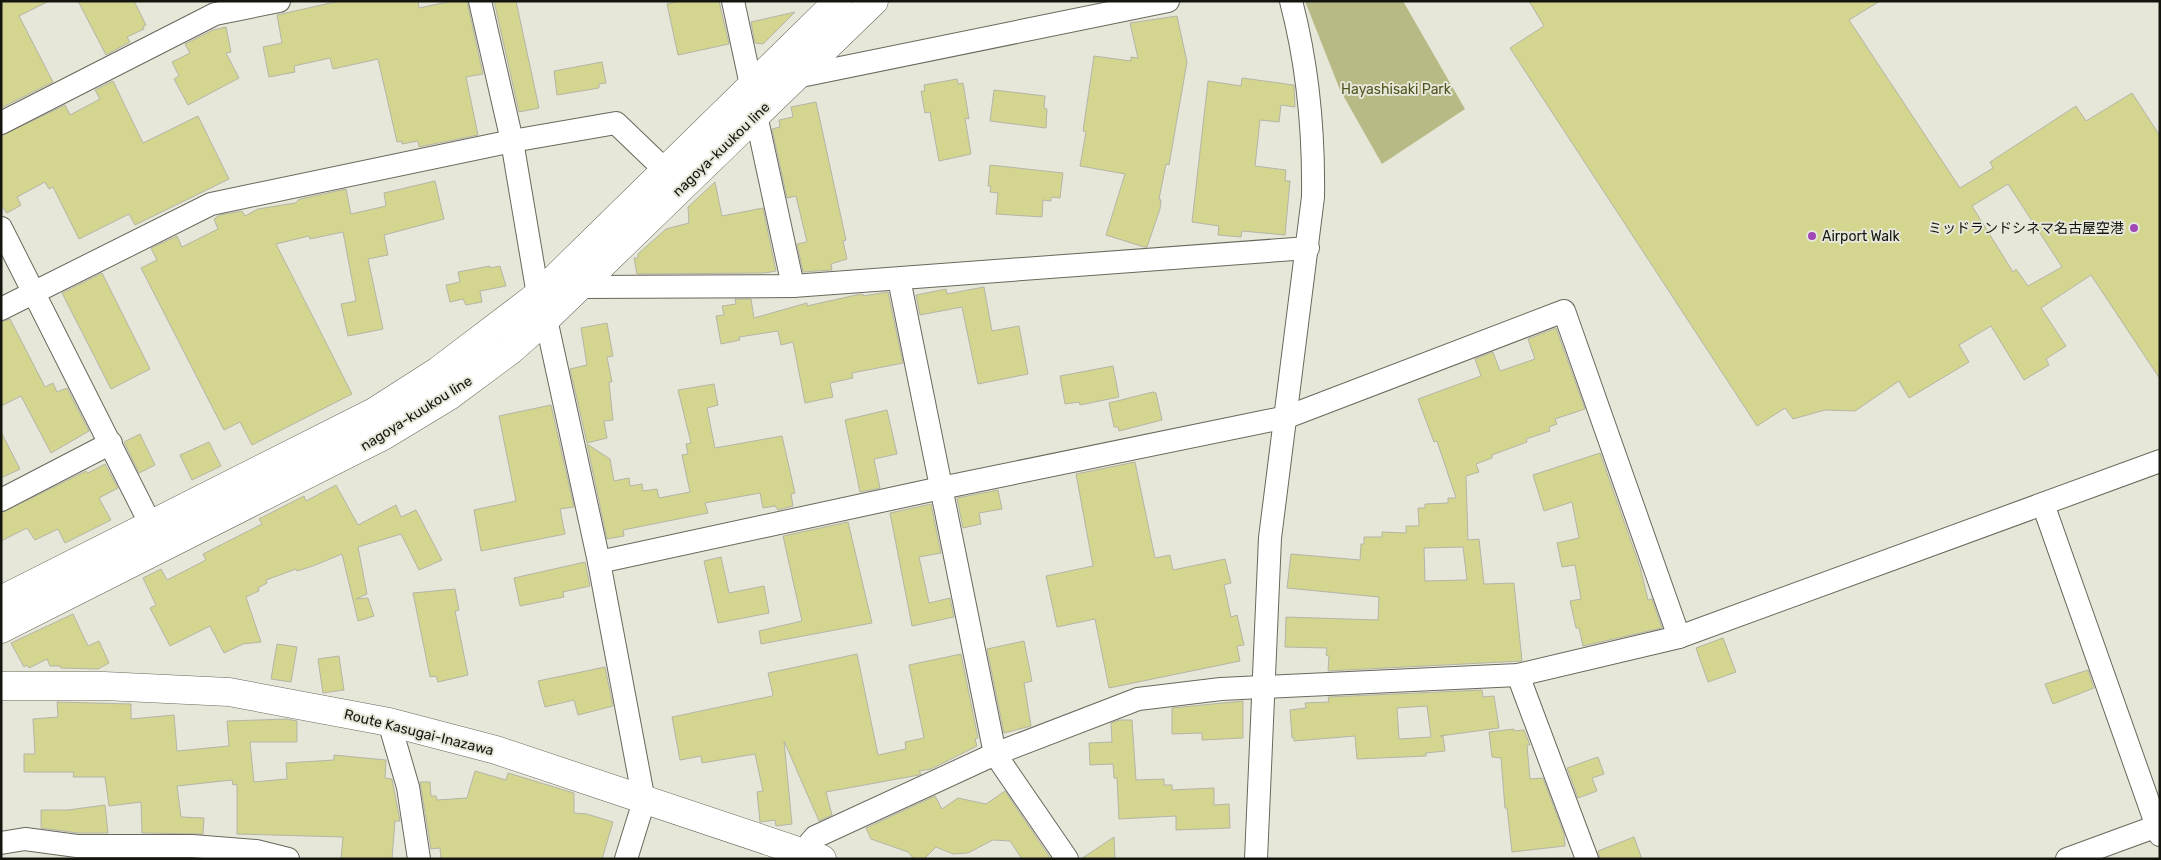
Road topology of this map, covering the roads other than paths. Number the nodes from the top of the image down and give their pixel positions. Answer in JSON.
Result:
{"nodes":[{"id":1,"x":279,"y":1,"type":"edge"},
{"id":2,"x":480,"y":1,"type":"edge"},
{"id":3,"x":733,"y":1,"type":"edge"},
{"id":4,"x":838,"y":1,"type":"edge"},
{"id":5,"x":874,"y":1,"type":"edge"},
{"id":6,"x":1168,"y":1,"type":"edge"},
{"id":7,"x":1291,"y":1,"type":"edge"},
{"id":8,"x":213,"y":8,"type":"edge"},
{"id":9,"x":796,"y":77,"type":"junction"},
{"id":10,"x":751,"y":85,"type":"junction"},
{"id":11,"x":756,"y":114,"type":"junction"},
{"id":12,"x":1,"y":123,"type":"edge"},
{"id":13,"x":512,"y":141,"type":"junction"},
{"id":14,"x":664,"y":170,"type":"junction"},
{"id":15,"x":1,"y":228,"type":"edge"},
{"id":16,"x":1308,"y":248,"type":"junction"},
{"id":17,"x":899,"y":279,"type":"junction"},
{"id":18,"x":793,"y":286,"type":"junction"},
{"id":19,"x":578,"y":287,"type":"junction"},
{"id":20,"x":36,"y":292,"type":"junction"},
{"id":21,"x":542,"y":307,"type":"junction"},
{"id":22,"x":1,"y":309,"type":"edge"},
{"id":23,"x":1287,"y":417,"type":"junction"},
{"id":24,"x":111,"y":443,"type":"junction"},
{"id":25,"x":2160,"y":461,"type":"edge"},
{"id":26,"x":941,"y":488,"type":"junction"},
{"id":27,"x":1,"y":500,"type":"edge"},
{"id":28,"x":2043,"y":504,"type":"junction"},
{"id":29,"x":151,"y":525,"type":"junction"},
{"id":30,"x":599,"y":562,"type":"junction"},
{"id":31,"x":1,"y":600,"type":"edge"},
{"id":32,"x":1,"y":628,"type":"edge"},
{"id":33,"x":1679,"y":637,"type":"junction"},
{"id":34,"x":1518,"y":675,"type":"junction"},
{"id":35,"x":1,"y":686,"type":"edge"},
{"id":36,"x":1262,"y":689,"type":"junction"},
{"id":37,"x":390,"y":722,"type":"junction"},
{"id":38,"x":995,"y":754,"type":"junction"},
{"id":39,"x":644,"y":801,"type":"junction"},
{"id":40,"x":2159,"y":829,"type":"edge"},
{"id":41,"x":1,"y":843,"type":"edge"},
{"id":42,"x":812,"y":855,"type":"edge"},
{"id":43,"x":1583,"y":858,"type":"edge"},
{"id":44,"x":288,"y":859,"type":"edge"},
{"id":45,"x":419,"y":859,"type":"edge"},
{"id":46,"x":626,"y":859,"type":"edge"},
{"id":47,"x":1068,"y":859,"type":"edge"},
{"id":48,"x":1256,"y":859,"type":"edge"},
{"id":49,"x":2067,"y":859,"type":"edge"}],
"edges":[{"from":1,"to":8,"type":"street"},
{"from":2,"to":13,"type":"street"},
{"from":3,"to":10,"type":"street"},
{"from":4,"to":10,"type":"main road","name":"nagoya-kuukou line"},
{"from":5,"to":9,"type":"main road","name":"nagoya-kuukou line"},
{"from":6,"to":9,"type":"street"},
{"from":7,"to":16,"type":"street"},
{"from":8,"to":12,"type":"street"},
{"from":9,"to":11,"type":"main road","name":"nagoya-kuukou line"},
{"from":10,"to":14,"type":"main road","name":"nagoya-kuukou line"},
{"from":11,"to":18,"type":"street"},
{"from":11,"to":19,"type":"main road","name":"nagoya-kuukou line"},
{"from":13,"to":14,"type":"street"},
{"from":13,"to":20,"type":"street"},
{"from":13,"to":21,"type":"street"},
{"from":14,"to":21,"type":"main road","name":"nagoya-kuukou line"},
{"from":15,"to":20,"type":"street"},
{"from":16,"to":17,"type":"street"},
{"from":16,"to":23,"type":"street"},
{"from":17,"to":18,"type":"street"},
{"from":17,"to":26,"type":"street"},
{"from":18,"to":19,"type":"street"},
{"from":19,"to":21,"type":"main road","name":"nagoya-kuukou line"},
{"from":20,"to":22,"type":"street"},
{"from":20,"to":24,"type":"street"},
{"from":21,"to":29,"type":"main road","name":"nagoya-kuukou line"},
{"from":21,"to":30,"type":"street"},
{"from":21,"to":32,"type":"main road","name":"nagoya-kuukou line"},
{"from":23,"to":26,"type":"street"},
{"from":23,"to":33,"type":"street"},
{"from":23,"to":36,"type":"street"},
{"from":24,"to":27,"type":"street"},
{"from":24,"to":29,"type":"street"},
{"from":25,"to":28,"type":"street"},
{"from":26,"to":30,"type":"street"},
{"from":26,"to":38,"type":"street"},
{"from":28,"to":33,"type":"street"},
{"from":28,"to":40,"type":"street"},
{"from":29,"to":31,"type":"main road","name":"nagoya-kuukou line"},
{"from":30,"to":39,"type":"street"},
{"from":33,"to":34,"type":"street"},
{"from":34,"to":36,"type":"street"},
{"from":34,"to":43,"type":"street"},
{"from":35,"to":37,"type":"main road","name":"Route Kasugai-Inazawa"},
{"from":36,"to":38,"type":"street"},
{"from":36,"to":48,"type":"street"},
{"from":37,"to":39,"type":"main road","name":"Route Kasugai-Inazawa"},
{"from":37,"to":45,"type":"street"},
{"from":38,"to":42,"type":"street"},
{"from":38,"to":47,"type":"street"},
{"from":39,"to":42,"type":"main road","name":"Route Kasugai-Inazawa"},
{"from":39,"to":46,"type":"street"},
{"from":40,"to":49,"type":"street"},
{"from":41,"to":44,"type":"street"}]}
